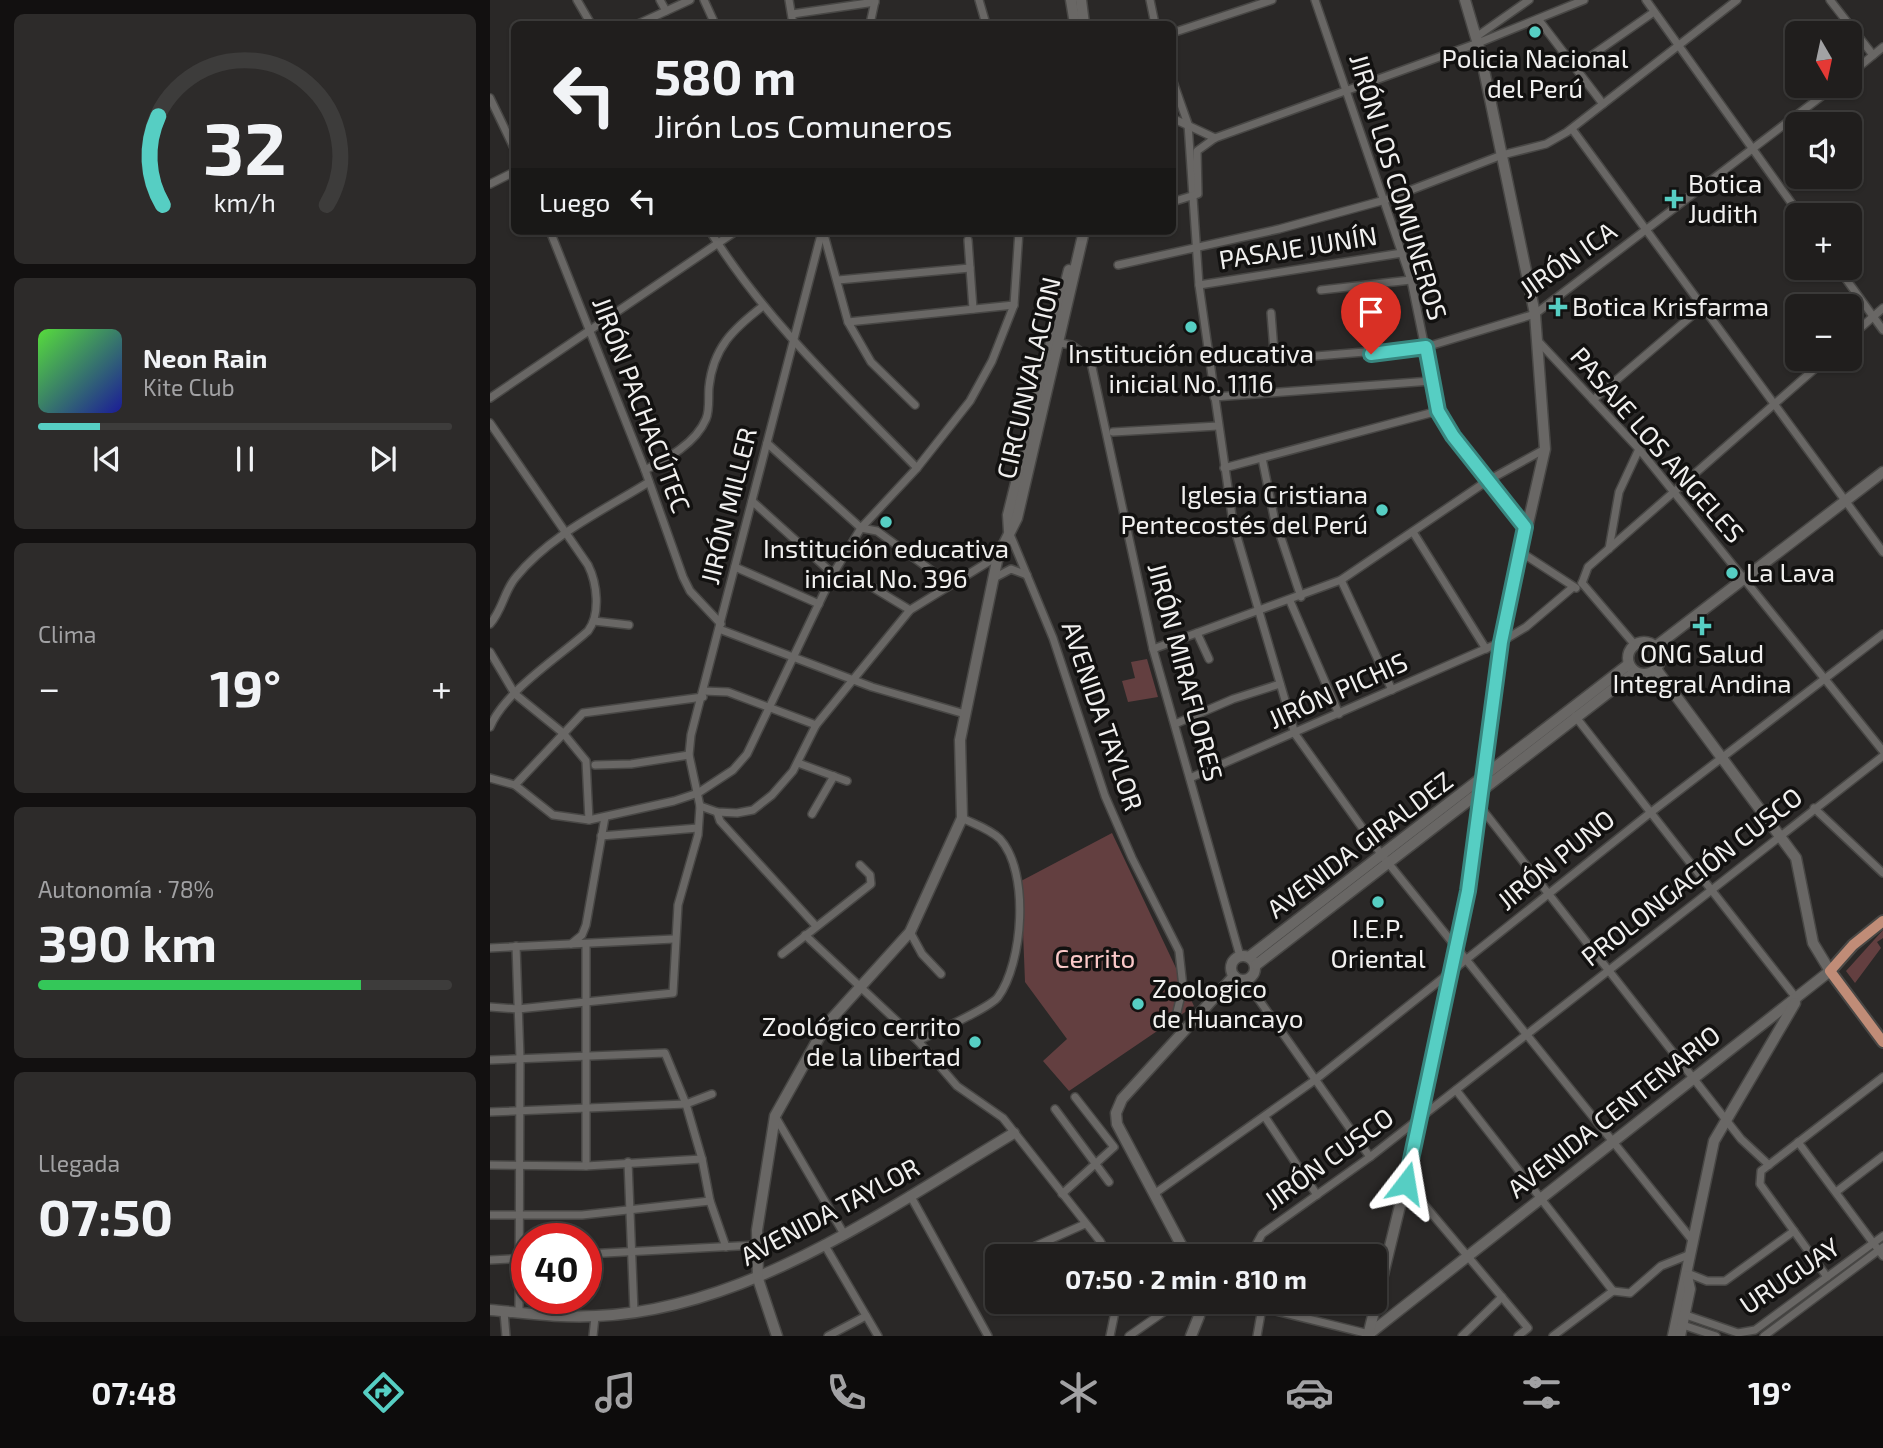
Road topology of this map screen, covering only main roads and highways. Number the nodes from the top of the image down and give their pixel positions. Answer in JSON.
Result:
{"nodes":[{"id":1,"x":1883,"y":921,"type":"edge"},
{"id":2,"x":1883,"y":1042,"type":"edge"}],
"edges":[{"from":1,"to":2,"type":"main road","name":"AVENIDA CENTENARIO"}]}
